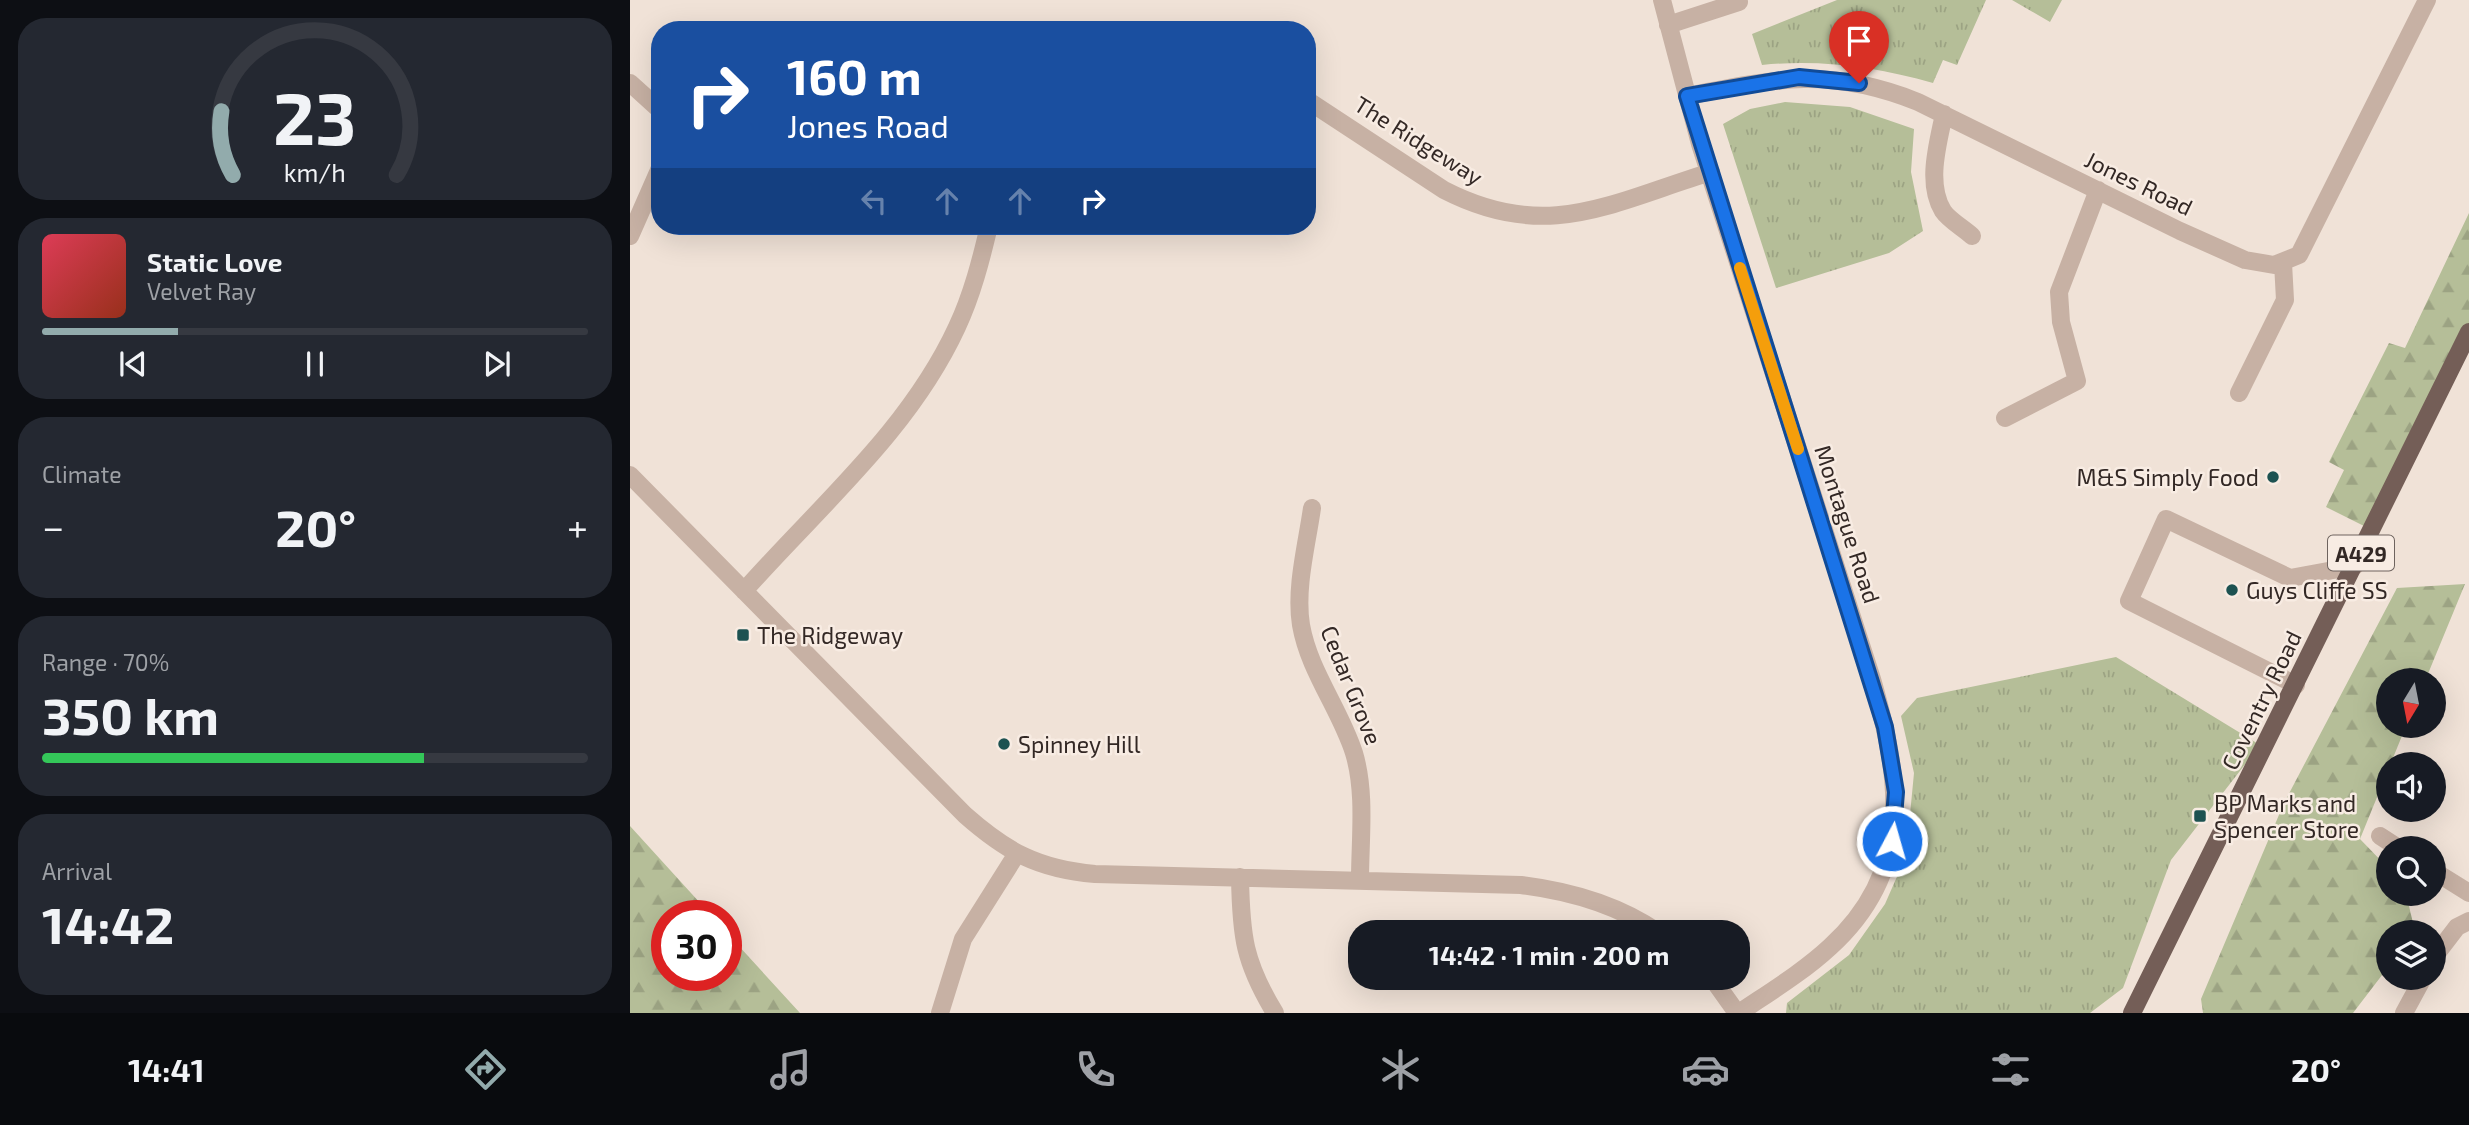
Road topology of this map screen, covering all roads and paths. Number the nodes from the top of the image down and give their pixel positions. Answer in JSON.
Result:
{"nodes":[{"id":1,"x":1662,"y":0,"type":"edge"},
{"id":2,"x":2427,"y":0,"type":"edge"},
{"id":3,"x":1739,"y":2,"type":"dead end"},
{"id":4,"x":1668,"y":25,"type":"junction"},
{"id":5,"x":630,"y":83,"type":"edge"},
{"id":6,"x":1687,"y":96,"type":"junction"},
{"id":7,"x":651,"y":102,"type":"edge"},
{"id":8,"x":1316,"y":106,"type":"edge"},
{"id":9,"x":1944,"y":114,"type":"junction"},
{"id":10,"x":1711,"y":172,"type":"junction"},
{"id":11,"x":651,"y":188,"type":"edge"},
{"id":12,"x":2098,"y":190,"type":"junction"},
{"id":13,"x":986,"y":235,"type":"edge"},
{"id":14,"x":630,"y":236,"type":"edge"},
{"id":15,"x":1972,"y":236,"type":"dead end"},
{"id":16,"x":2283,"y":263,"type":"junction"},
{"id":17,"x":2469,"y":332,"type":"edge"},
{"id":18,"x":2239,"y":393,"type":"dead end"},
{"id":19,"x":2005,"y":418,"type":"dead end"},
{"id":20,"x":630,"y":475,"type":"edge"},
{"id":21,"x":1312,"y":508,"type":"dead end"},
{"id":22,"x":2354,"y":566,"type":"junction"},
{"id":23,"x":744,"y":591,"type":"junction"},
{"id":24,"x":2296,"y":685,"type":"junction"},
{"id":25,"x":1016,"y":855,"type":"junction"},
{"id":26,"x":1240,"y":877,"type":"junction"},
{"id":27,"x":2446,"y":879,"type":"edge"},
{"id":28,"x":1360,"y":880,"type":"junction"},
{"id":29,"x":2469,"y":893,"type":"edge"},
{"id":30,"x":1635,"y":920,"type":"edge"},
{"id":31,"x":2469,"y":921,"type":"edge"},
{"id":32,"x":2446,"y":941,"type":"edge"},
{"id":33,"x":1721,"y":990,"type":"edge"},
{"id":34,"x":2416,"y":990,"type":"edge"},
{"id":35,"x":940,"y":1013,"type":"edge"},
{"id":36,"x":1275,"y":1013,"type":"edge"},
{"id":37,"x":1738,"y":1013,"type":"edge"},
{"id":38,"x":2132,"y":1013,"type":"edge"},
{"id":39,"x":2403,"y":1013,"type":"edge"}],
"edges":[{"from":1,"to":4,"type":"street","name":"Montague Road"},
{"from":2,"to":16,"type":"street"},
{"from":3,"to":4,"type":"street"},
{"from":4,"to":6,"type":"street","name":"Montague Road"},
{"from":5,"to":7,"type":"street"},
{"from":6,"to":9,"type":"street","name":"Jones Road"},
{"from":6,"to":10,"type":"street","name":"Montague Road"},
{"from":8,"to":10,"type":"street","name":"The Ridgeway"},
{"from":9,"to":12,"type":"street","name":"Jones Road"},
{"from":9,"to":15,"type":"street"},
{"from":10,"to":37,"type":"street","name":"Montague Road"},
{"from":11,"to":14,"type":"street"},
{"from":12,"to":16,"type":"street","name":"Jones Road"},
{"from":12,"to":19,"type":"street"},
{"from":13,"to":23,"type":"street"},
{"from":16,"to":18,"type":"street"},
{"from":17,"to":22,"type":"main road","name":"Coventry Road","number":"A429"},
{"from":20,"to":23,"type":"street"},
{"from":21,"to":28,"type":"street","name":"Cedar Grove"},
{"from":22,"to":24,"type":"main road","name":"Coventry Road","number":"A429"},
{"from":22,"to":24,"type":"street"},
{"from":23,"to":25,"type":"street"},
{"from":24,"to":38,"type":"main road","name":"Coventry Road","number":"A429"},
{"from":25,"to":26,"type":"street"},
{"from":25,"to":35,"type":"street"},
{"from":26,"to":28,"type":"street"},
{"from":26,"to":36,"type":"street"},
{"from":27,"to":29,"type":"street"},
{"from":28,"to":30,"type":"street"},
{"from":31,"to":32,"type":"street"},
{"from":33,"to":37,"type":"street"},
{"from":34,"to":39,"type":"street"}]}
